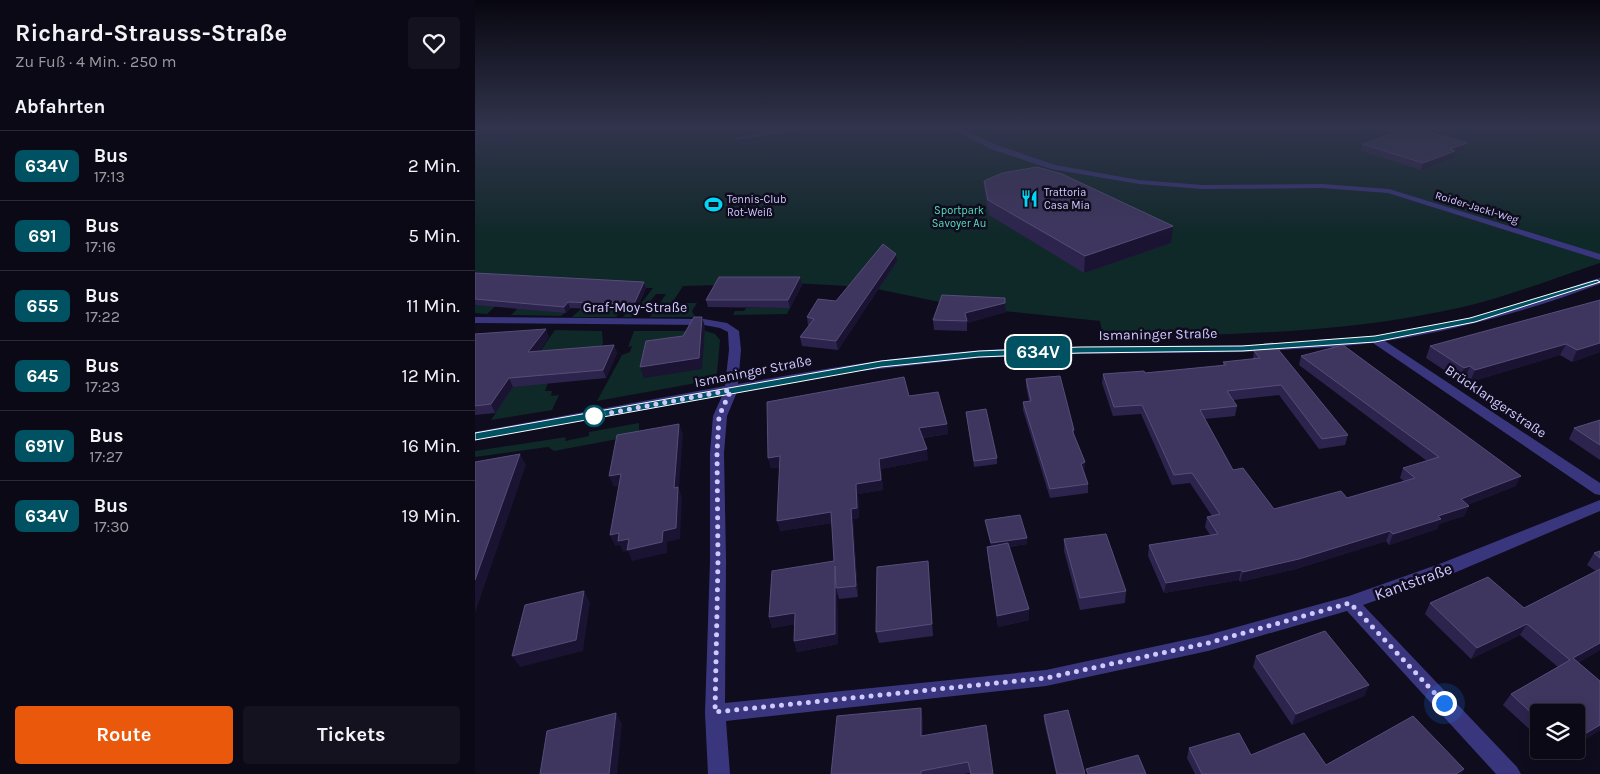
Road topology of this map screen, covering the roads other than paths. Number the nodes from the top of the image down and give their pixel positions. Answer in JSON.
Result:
{"nodes":[{"id":1,"x":1045,"y":164,"type":"edge"},
{"id":2,"x":1600,"y":257,"type":"edge"},
{"id":3,"x":1600,"y":282,"type":"edge"},
{"id":4,"x":475,"y":320,"type":"edge"},
{"id":5,"x":1375,"y":339,"type":"junction"},
{"id":6,"x":731,"y":390,"type":"junction"},
{"id":7,"x":475,"y":436,"type":"edge"},
{"id":8,"x":1600,"y":490,"type":"edge"},
{"id":9,"x":1600,"y":505,"type":"edge"},
{"id":10,"x":1350,"y":603,"type":"junction"},
{"id":11,"x":715,"y":712,"type":"junction"},
{"id":12,"x":719,"y":774,"type":"edge"},
{"id":13,"x":1510,"y":774,"type":"edge"}],
"edges":[{"from":1,"to":2,"type":"street","name":"Roider-Jackl-Weg"},
{"from":3,"to":5,"type":"street","name":"Ismaninger Straße"},
{"from":4,"to":6,"type":"street","name":"Graf-Moy-Straße"},
{"from":5,"to":6,"type":"street","name":"Ismaninger Straße"},
{"from":5,"to":8,"type":"street","name":"Brücklangerstraße"},
{"from":6,"to":7,"type":"street","name":"Ismaninger Straße"},
{"from":6,"to":11,"type":"street"},
{"from":9,"to":10,"type":"street","name":"Kantstraße"},
{"from":10,"to":11,"type":"street","name":"Kantstraße"},
{"from":10,"to":13,"type":"street"},
{"from":11,"to":12,"type":"street"}]}
